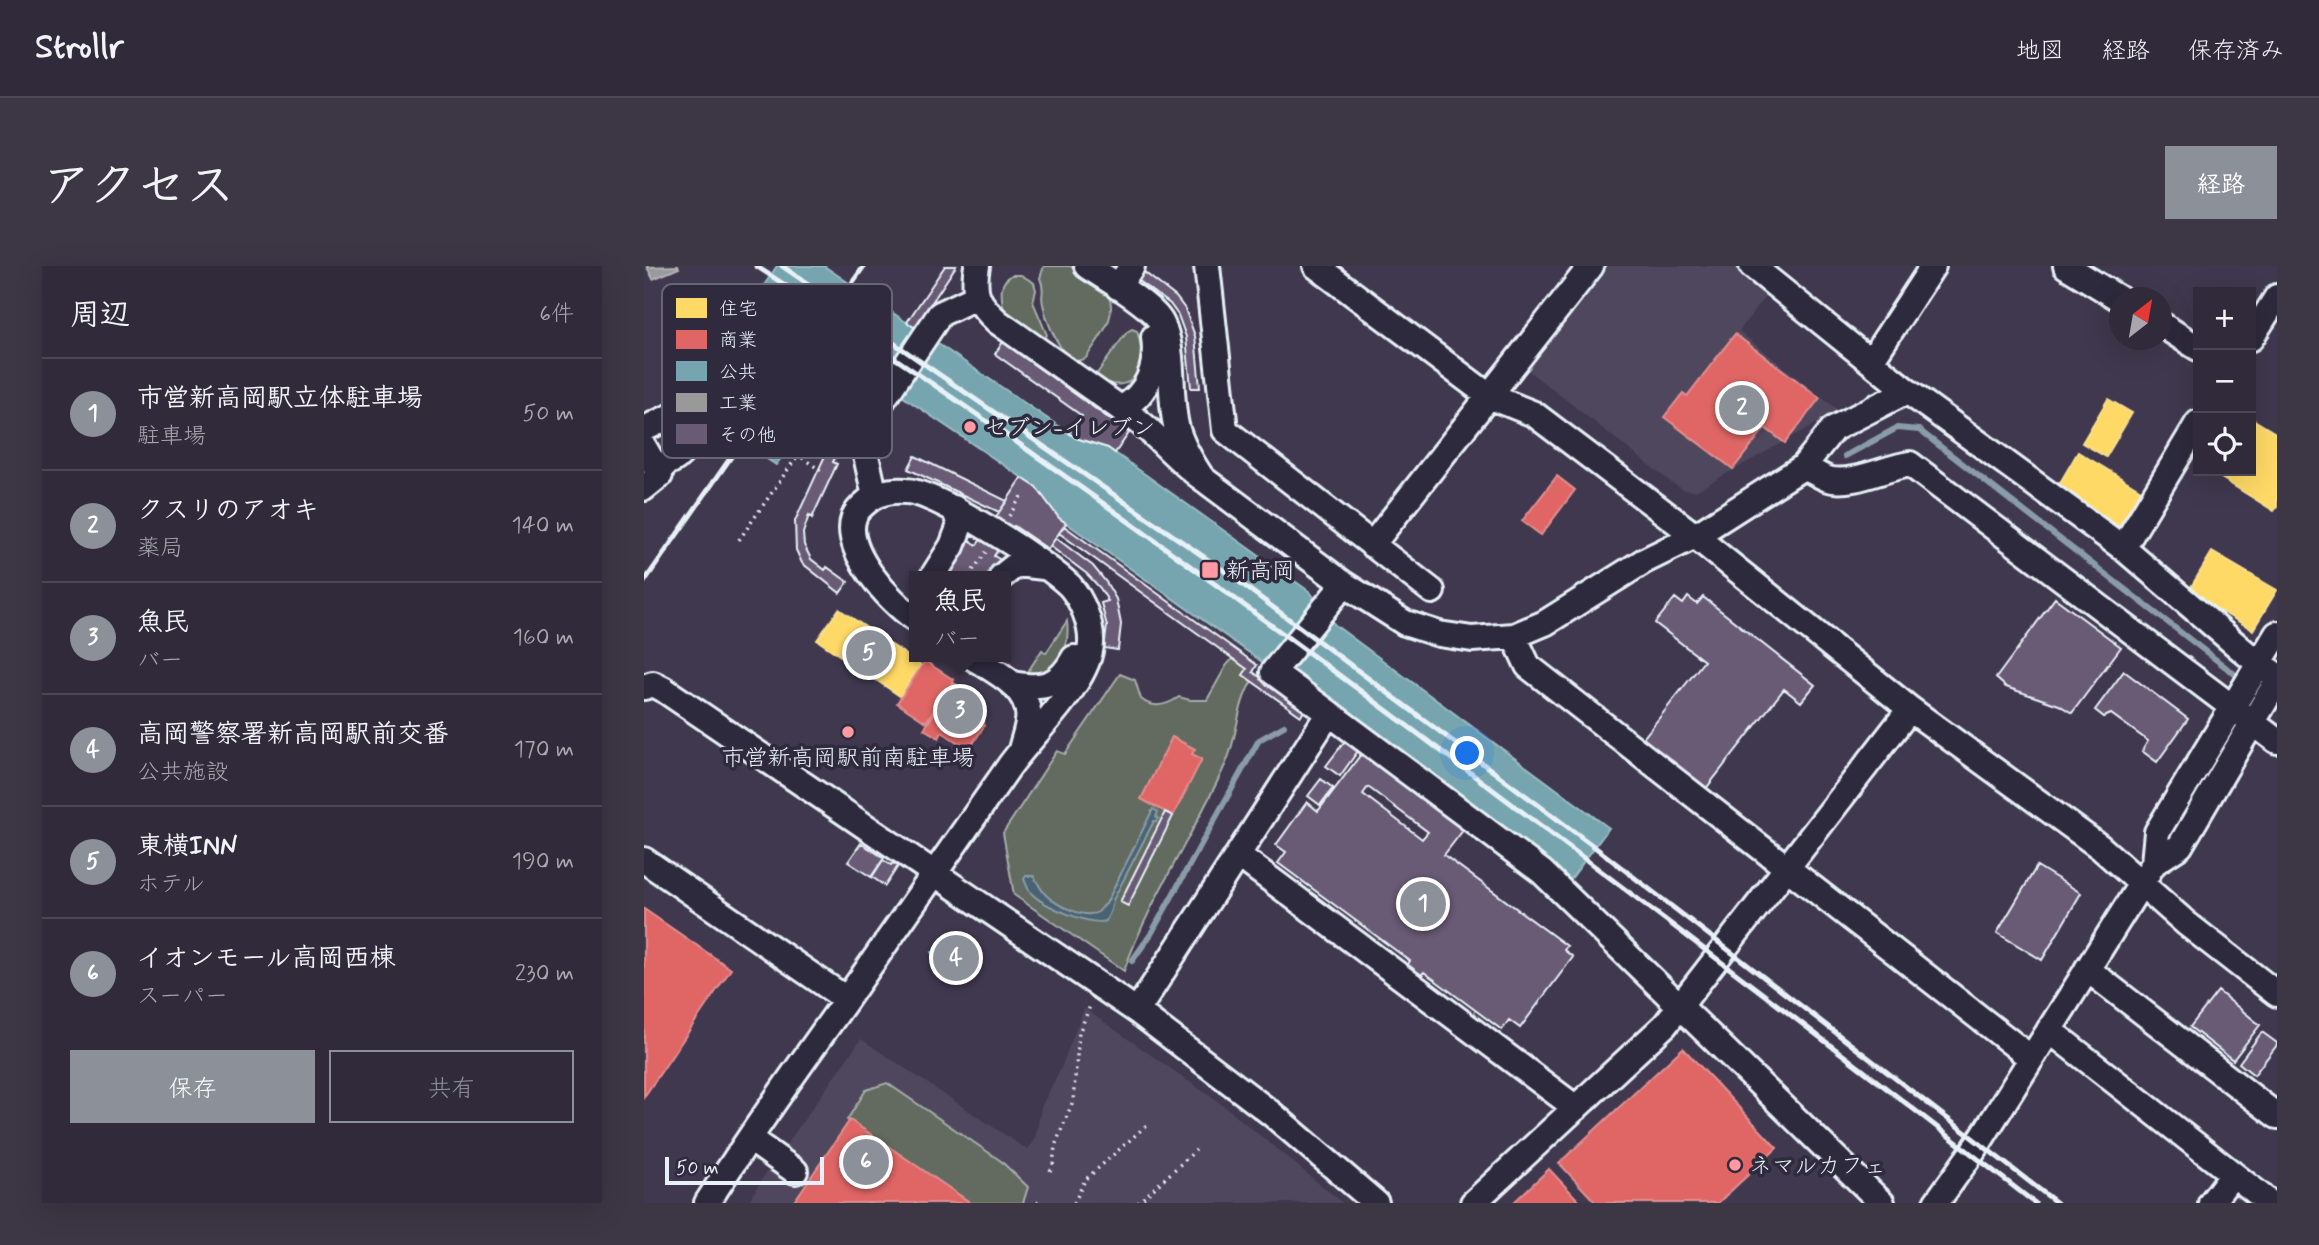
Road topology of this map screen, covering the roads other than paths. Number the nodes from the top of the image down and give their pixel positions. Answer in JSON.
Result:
{"nodes":[{"id":1,"x":977,"y":266,"type":"edge"},
{"id":2,"x":1087,"y":266,"type":"edge"},
{"id":3,"x":1132,"y":266,"type":"edge"},
{"id":4,"x":1207,"y":266,"type":"edge"},
{"id":5,"x":1316,"y":266,"type":"edge"},
{"id":6,"x":1591,"y":266,"type":"edge"},
{"id":7,"x":1752,"y":266,"type":"edge"},
{"id":8,"x":1933,"y":266,"type":"edge"},
{"id":9,"x":2066,"y":266,"type":"edge"},
{"id":10,"x":1118,"y":287,"type":"junction"},
{"id":11,"x":2109,"y":293,"type":"edge"},
{"id":12,"x":976,"y":297,"type":"junction"},
{"id":13,"x":2277,"y":297,"type":"edge"},
{"id":14,"x":1142,"y":304,"type":"junction"},
{"id":15,"x":2256,"y":330,"type":"edge"},
{"id":16,"x":2172,"y":332,"type":"edge"},
{"id":17,"x":2193,"y":345,"type":"edge"},
{"id":18,"x":1871,"y":361,"type":"junction"},
{"id":19,"x":892,"y":386,"type":"edge"},
{"id":20,"x":1907,"y":391,"type":"junction"},
{"id":21,"x":1489,"y":396,"type":"junction"},
{"id":22,"x":1121,"y":408,"type":"junction"},
{"id":23,"x":662,"y":420,"type":"edge"},
{"id":24,"x":644,"y":429,"type":"edge"},
{"id":25,"x":2193,"y":431,"type":"edge"},
{"id":26,"x":644,"y":447,"type":"edge"},
{"id":27,"x":677,"y":458,"type":"edge"},
{"id":28,"x":866,"y":458,"type":"edge"},
{"id":29,"x":1803,"y":467,"type":"junction"},
{"id":30,"x":1202,"y":478,"type":"junction"},
{"id":31,"x":650,"y":479,"type":"edge"},
{"id":32,"x":875,"y":496,"type":"junction"},
{"id":33,"x":954,"y":508,"type":"junction"},
{"id":34,"x":1695,"y":536,"type":"junction"},
{"id":35,"x":1372,"y":545,"type":"junction"},
{"id":36,"x":2123,"y":548,"type":"junction"},
{"id":37,"x":1044,"y":567,"type":"junction"},
{"id":38,"x":936,"y":571,"type":"edge"},
{"id":39,"x":1008,"y":571,"type":"edge"},
{"id":40,"x":1344,"y":584,"type":"junction"},
{"id":41,"x":1432,"y":591,"type":"dead end"},
{"id":42,"x":903,"y":599,"type":"edge"},
{"id":43,"x":1087,"y":621,"type":"junction"},
{"id":44,"x":2277,"y":634,"type":"edge"},
{"id":45,"x":1514,"y":636,"type":"junction"},
{"id":46,"x":980,"y":662,"type":"edge"},
{"id":47,"x":2268,"y":676,"type":"edge"},
{"id":48,"x":1013,"y":684,"type":"junction"},
{"id":49,"x":644,"y":687,"type":"edge"},
{"id":50,"x":2235,"y":702,"type":"junction"},
{"id":51,"x":1910,"y":709,"type":"junction"},
{"id":52,"x":1329,"y":713,"type":"junction"},
{"id":53,"x":2255,"y":717,"type":"junction"},
{"id":54,"x":2277,"y":741,"type":"edge"},
{"id":55,"x":1020,"y":750,"type":"junction"},
{"id":56,"x":1238,"y":855,"type":"junction"},
{"id":57,"x":644,"y":860,"type":"edge"},
{"id":58,"x":1788,"y":869,"type":"junction"},
{"id":59,"x":935,"y":872,"type":"junction"},
{"id":60,"x":2148,"y":873,"type":"junction"},
{"id":61,"x":2087,"y":969,"type":"junction"},
{"id":62,"x":2277,"y":993,"type":"edge"},
{"id":63,"x":846,"y":999,"type":"junction"},
{"id":64,"x":1679,"y":1007,"type":"junction"},
{"id":65,"x":1137,"y":1011,"type":"junction"},
{"id":66,"x":2049,"y":1030,"type":"junction"},
{"id":67,"x":2031,"y":1058,"type":"junction"},
{"id":68,"x":1576,"y":1108,"type":"junction"},
{"id":69,"x":2277,"y":1116,"type":"edge"},
{"id":70,"x":750,"y":1139,"type":"junction"},
{"id":71,"x":794,"y":1171,"type":"dead end"},
{"id":72,"x":2233,"y":1174,"type":"junction"},
{"id":73,"x":707,"y":1203,"type":"edge"},
{"id":74,"x":1376,"y":1203,"type":"edge"},
{"id":75,"x":1473,"y":1203,"type":"edge"},
{"id":76,"x":1882,"y":1203,"type":"edge"},
{"id":77,"x":1936,"y":1203,"type":"edge"},
{"id":78,"x":2211,"y":1203,"type":"edge"},
{"id":79,"x":2270,"y":1203,"type":"edge"}],
"edges":[{"from":1,"to":12,"type":"street"},
{"from":2,"to":10,"type":"street"},
{"from":3,"to":10,"type":"street"},
{"from":4,"to":35,"type":"street"},
{"from":5,"to":21,"type":"street"},
{"from":6,"to":21,"type":"street"},
{"from":7,"to":18,"type":"street"},
{"from":8,"to":18,"type":"street"},
{"from":9,"to":11,"type":"street"},
{"from":10,"to":14,"type":"street"},
{"from":12,"to":19,"type":"street"},
{"from":12,"to":22,"type":"street"},
{"from":13,"to":15,"type":"street"},
{"from":14,"to":22,"type":"street"},
{"from":14,"to":30,"type":"street"},
{"from":16,"to":17,"type":"street"},
{"from":18,"to":20,"type":"street"},
{"from":20,"to":29,"type":"street"},
{"from":20,"to":36,"type":"street"},
{"from":21,"to":34,"type":"street"},
{"from":21,"to":35,"type":"street"},
{"from":22,"to":30,"type":"street"},
{"from":23,"to":24,"type":"street"},
{"from":25,"to":36,"type":"street"},
{"from":26,"to":31,"type":"street"},
{"from":27,"to":31,"type":"street"},
{"from":28,"to":32,"type":"street"},
{"from":29,"to":34,"type":"street"},
{"from":29,"to":50,"type":"street"},
{"from":30,"to":40,"type":"street"},
{"from":32,"to":33,"type":"street"},
{"from":32,"to":42,"type":"street"},
{"from":33,"to":37,"type":"street"},
{"from":33,"to":38,"type":"street"},
{"from":34,"to":45,"type":"street"},
{"from":34,"to":51,"type":"street"},
{"from":35,"to":41,"type":"street"},
{"from":36,"to":47,"type":"street"},
{"from":37,"to":39,"type":"street"},
{"from":37,"to":43,"type":"street"},
{"from":40,"to":45,"type":"street"},
{"from":40,"to":52,"type":"street"},
{"from":43,"to":48,"type":"street"},
{"from":43,"to":55,"type":"street"},
{"from":44,"to":47,"type":"street"},
{"from":45,"to":58,"type":"street"},
{"from":46,"to":48,"type":"street"},
{"from":47,"to":50,"type":"street"},
{"from":47,"to":53,"type":"street"},
{"from":48,"to":55,"type":"street"},
{"from":49,"to":59,"type":"street"},
{"from":50,"to":53,"type":"street"},
{"from":50,"to":60,"type":"street"},
{"from":51,"to":58,"type":"street"},
{"from":51,"to":60,"type":"street"},
{"from":52,"to":56,"type":"street"},
{"from":52,"to":64,"type":"street"},
{"from":53,"to":54,"type":"street"},
{"from":53,"to":60,"type":"street"},
{"from":55,"to":59,"type":"street"},
{"from":56,"to":65,"type":"street"},
{"from":56,"to":68,"type":"street"},
{"from":57,"to":63,"type":"street"},
{"from":58,"to":64,"type":"street"},
{"from":58,"to":67,"type":"street"},
{"from":59,"to":63,"type":"street"},
{"from":59,"to":65,"type":"street"},
{"from":60,"to":61,"type":"street"},
{"from":60,"to":62,"type":"street"},
{"from":61,"to":66,"type":"street"},
{"from":61,"to":69,"type":"street"},
{"from":63,"to":70,"type":"street"},
{"from":64,"to":68,"type":"street"},
{"from":64,"to":76,"type":"street"},
{"from":65,"to":74,"type":"street"},
{"from":66,"to":67,"type":"street"},
{"from":66,"to":72,"type":"street"},
{"from":67,"to":77,"type":"street"},
{"from":68,"to":75,"type":"street"},
{"from":70,"to":71,"type":"street"},
{"from":70,"to":73,"type":"street"},
{"from":72,"to":78,"type":"street"},
{"from":72,"to":79,"type":"street"}]}
